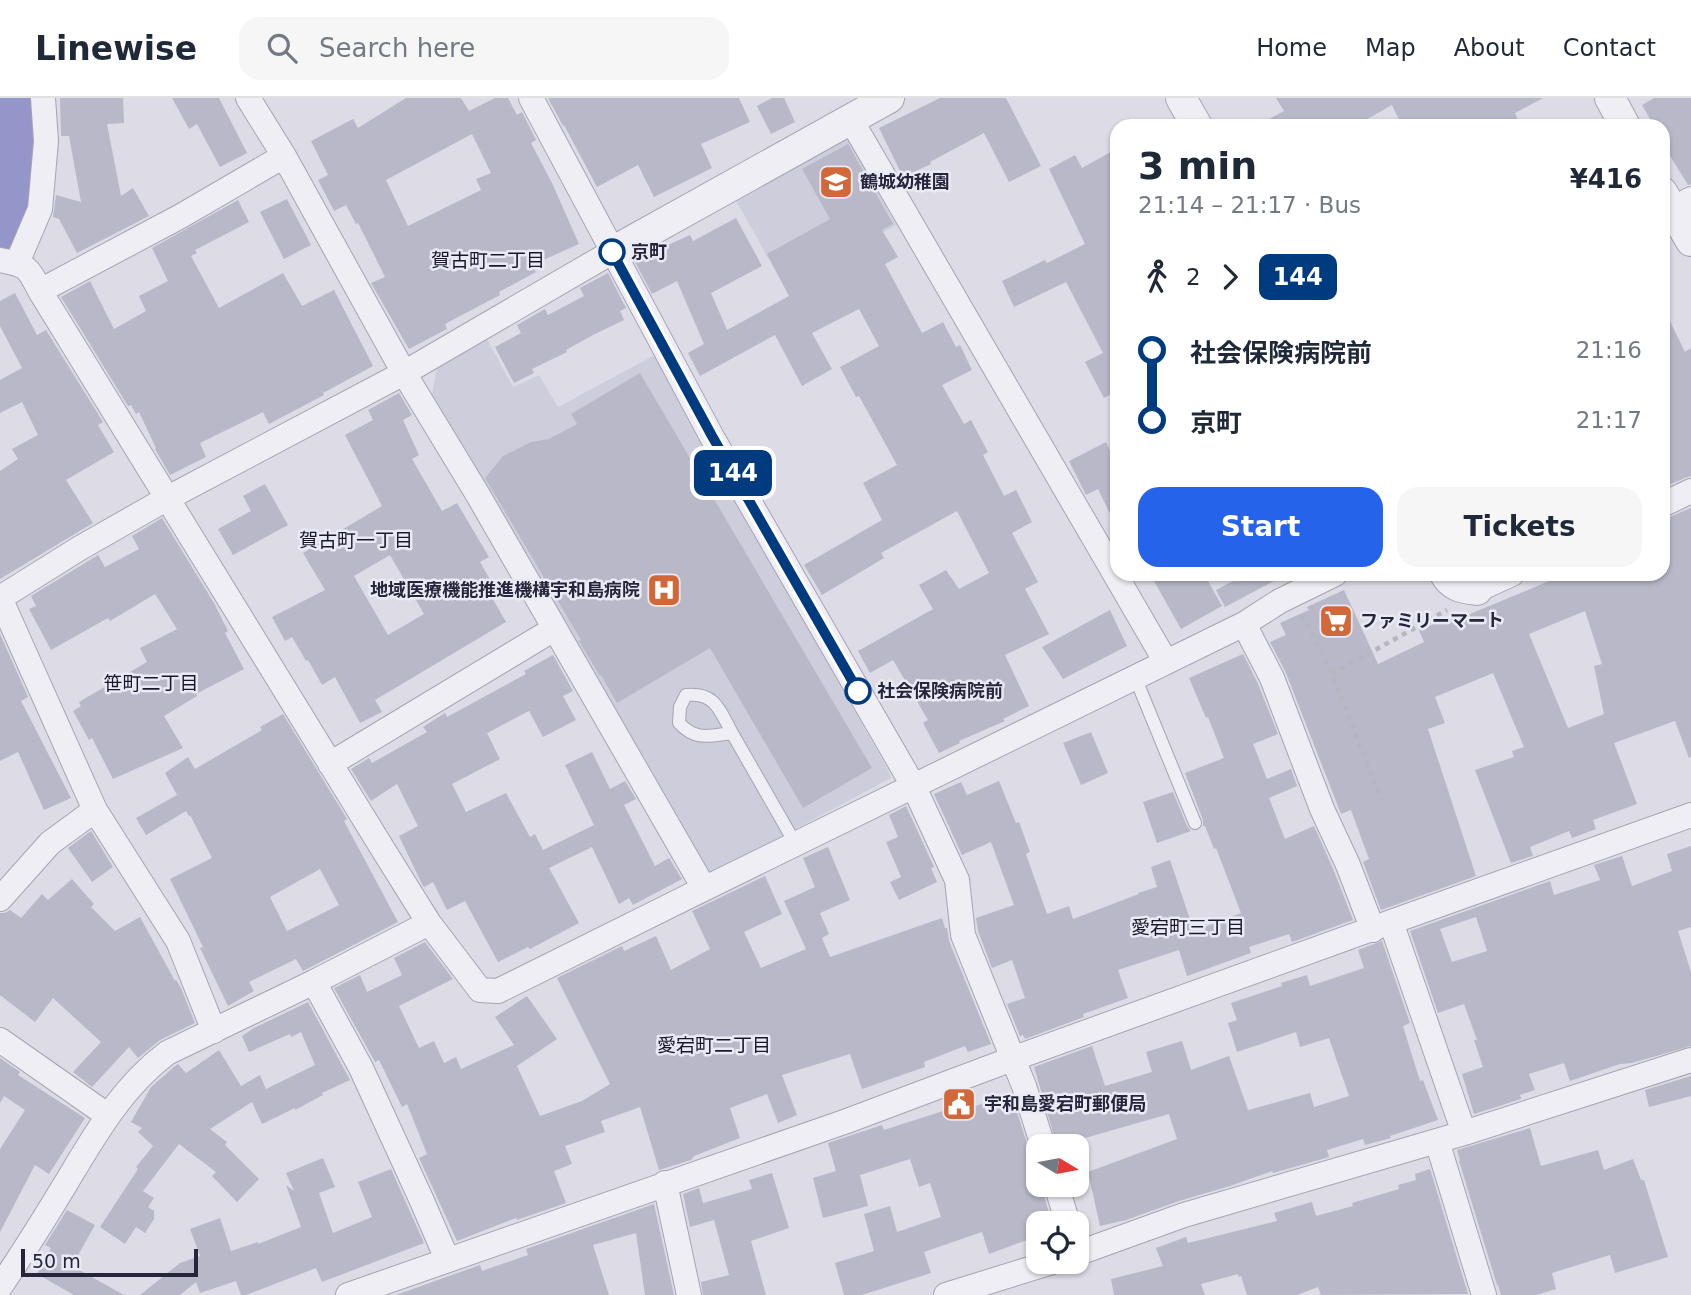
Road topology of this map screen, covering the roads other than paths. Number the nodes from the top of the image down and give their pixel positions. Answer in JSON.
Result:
{"nodes":[{"id":1,"x":43,"y":98,"type":"edge"},
{"id":2,"x":248,"y":98,"type":"edge"},
{"id":3,"x":531,"y":98,"type":"edge"},
{"id":4,"x":889,"y":98,"type":"edge"},
{"id":5,"x":1181,"y":98,"type":"edge"},
{"id":6,"x":1609,"y":98,"type":"edge"},
{"id":7,"x":845,"y":109,"type":"edge"},
{"id":8,"x":1192,"y":119,"type":"edge"},
{"id":9,"x":1621,"y":119,"type":"edge"},
{"id":10,"x":284,"y":156,"type":"junction"},
{"id":11,"x":1675,"y":200,"type":"edge"},
{"id":12,"x":1691,"y":241,"type":"edge"},
{"id":13,"x":612,"y":252,"type":"junction"},
{"id":14,"x":8,"y":262,"type":"edge"},
{"id":15,"x":40,"y":291,"type":"junction"},
{"id":16,"x":404,"y":373,"type":"junction"},
{"id":17,"x":1691,"y":491,"type":"edge"},
{"id":18,"x":166,"y":499,"type":"junction"},
{"id":19,"x":1670,"y":501,"type":"edge"},
{"id":20,"x":1110,"y":566,"type":"edge"},
{"id":21,"x":1119,"y":581,"type":"edge"},
{"id":22,"x":1321,"y":581,"type":"edge"},
{"id":23,"x":1448,"y":581,"type":"edge"},
{"id":24,"x":1497,"y":581,"type":"edge"},
{"id":25,"x":1477,"y":590,"type":"joint"},
{"id":26,"x":0,"y":598,"type":"edge"},
{"id":27,"x":1244,"y":624,"type":"junction"},
{"id":28,"x":554,"y":629,"type":"junction"},
{"id":29,"x":1166,"y":662,"type":"junction"},
{"id":30,"x":1135,"y":677,"type":"junction"},
{"id":31,"x":732,"y":733,"type":"dead end"},
{"id":32,"x":330,"y":764,"type":"junction"},
{"id":33,"x":914,"y":787,"type":"junction"},
{"id":34,"x":95,"y":810,"type":"junction"},
{"id":35,"x":1691,"y":816,"type":"edge"},
{"id":36,"x":1195,"y":823,"type":"dead end"},
{"id":37,"x":795,"y":843,"type":"junction"},
{"id":38,"x":704,"y":888,"type":"junction"},
{"id":39,"x":0,"y":899,"type":"edge"},
{"id":40,"x":429,"y":923,"type":"junction"},
{"id":41,"x":1382,"y":926,"type":"junction"},
{"id":42,"x":314,"y":982,"type":"junction"},
{"id":43,"x":214,"y":1031,"type":"junction"},
{"id":44,"x":0,"y":1040,"type":"edge"},
{"id":45,"x":1012,"y":1059,"type":"junction"},
{"id":46,"x":1691,"y":1060,"type":"edge"},
{"id":47,"x":107,"y":1115,"type":"junction"},
{"id":48,"x":1464,"y":1133,"type":"junction"},
{"id":49,"x":1039,"y":1134,"type":"edge"},
{"id":50,"x":1437,"y":1141,"type":"junction"},
{"id":51,"x":665,"y":1183,"type":"junction"},
{"id":52,"x":1089,"y":1248,"type":"edge"},
{"id":53,"x":447,"y":1259,"type":"junction"},
{"id":54,"x":1029,"y":1274,"type":"edge"},
{"id":55,"x":1006,"y":1286,"type":"edge"},
{"id":56,"x":0,"y":1287,"type":"edge"},
{"id":57,"x":348,"y":1295,"type":"edge"},
{"id":58,"x":689,"y":1295,"type":"edge"},
{"id":59,"x":947,"y":1295,"type":"edge"},
{"id":60,"x":1484,"y":1295,"type":"edge"}],
"edges":[{"from":1,"to":14,"type":"street"},
{"from":2,"to":10,"type":"street"},
{"from":3,"to":13,"type":"street"},
{"from":4,"to":7,"type":"street"},
{"from":5,"to":8,"type":"street"},
{"from":6,"to":9,"type":"street"},
{"from":7,"to":13,"type":"street"},
{"from":7,"to":20,"type":"street"},
{"from":10,"to":15,"type":"street"},
{"from":10,"to":16,"type":"street"},
{"from":11,"to":12,"type":"street"},
{"from":13,"to":16,"type":"street"},
{"from":13,"to":33,"type":"street"},
{"from":14,"to":15,"type":"street"},
{"from":15,"to":18,"type":"street"},
{"from":16,"to":18,"type":"street"},
{"from":16,"to":28,"type":"street"},
{"from":17,"to":19,"type":"street"},
{"from":18,"to":26,"type":"street"},
{"from":18,"to":32,"type":"street"},
{"from":21,"to":29,"type":"street"},
{"from":22,"to":27,"type":"street"},
{"from":23,"to":25,"type":"street"},
{"from":24,"to":25,"type":"street"},
{"from":26,"to":34,"type":"street"},
{"from":27,"to":29,"type":"street"},
{"from":27,"to":41,"type":"street"},
{"from":28,"to":32,"type":"street"},
{"from":28,"to":38,"type":"street"},
{"from":29,"to":30,"type":"street"},
{"from":30,"to":33,"type":"street"},
{"from":30,"to":36,"type":"lane"},
{"from":31,"to":37,"type":"lane"},
{"from":32,"to":40,"type":"street"},
{"from":33,"to":37,"type":"street"},
{"from":33,"to":45,"type":"street"},
{"from":34,"to":39,"type":"street"},
{"from":34,"to":43,"type":"street"},
{"from":35,"to":41,"type":"street"},
{"from":37,"to":38,"type":"street"},
{"from":38,"to":40,"type":"street"},
{"from":40,"to":42,"type":"street"},
{"from":41,"to":45,"type":"street"},
{"from":41,"to":48,"type":"street"},
{"from":42,"to":43,"type":"street"},
{"from":42,"to":53,"type":"street"},
{"from":43,"to":47,"type":"street"},
{"from":44,"to":47,"type":"street"},
{"from":45,"to":49,"type":"street"},
{"from":45,"to":51,"type":"street"},
{"from":46,"to":48,"type":"street"},
{"from":47,"to":56,"type":"street"},
{"from":48,"to":50,"type":"street"},
{"from":50,"to":52,"type":"street"},
{"from":50,"to":60,"type":"street"},
{"from":51,"to":53,"type":"street"},
{"from":51,"to":58,"type":"street"},
{"from":53,"to":57,"type":"street"},
{"from":54,"to":55,"type":"street"},
{"from":55,"to":59,"type":"street"}]}
